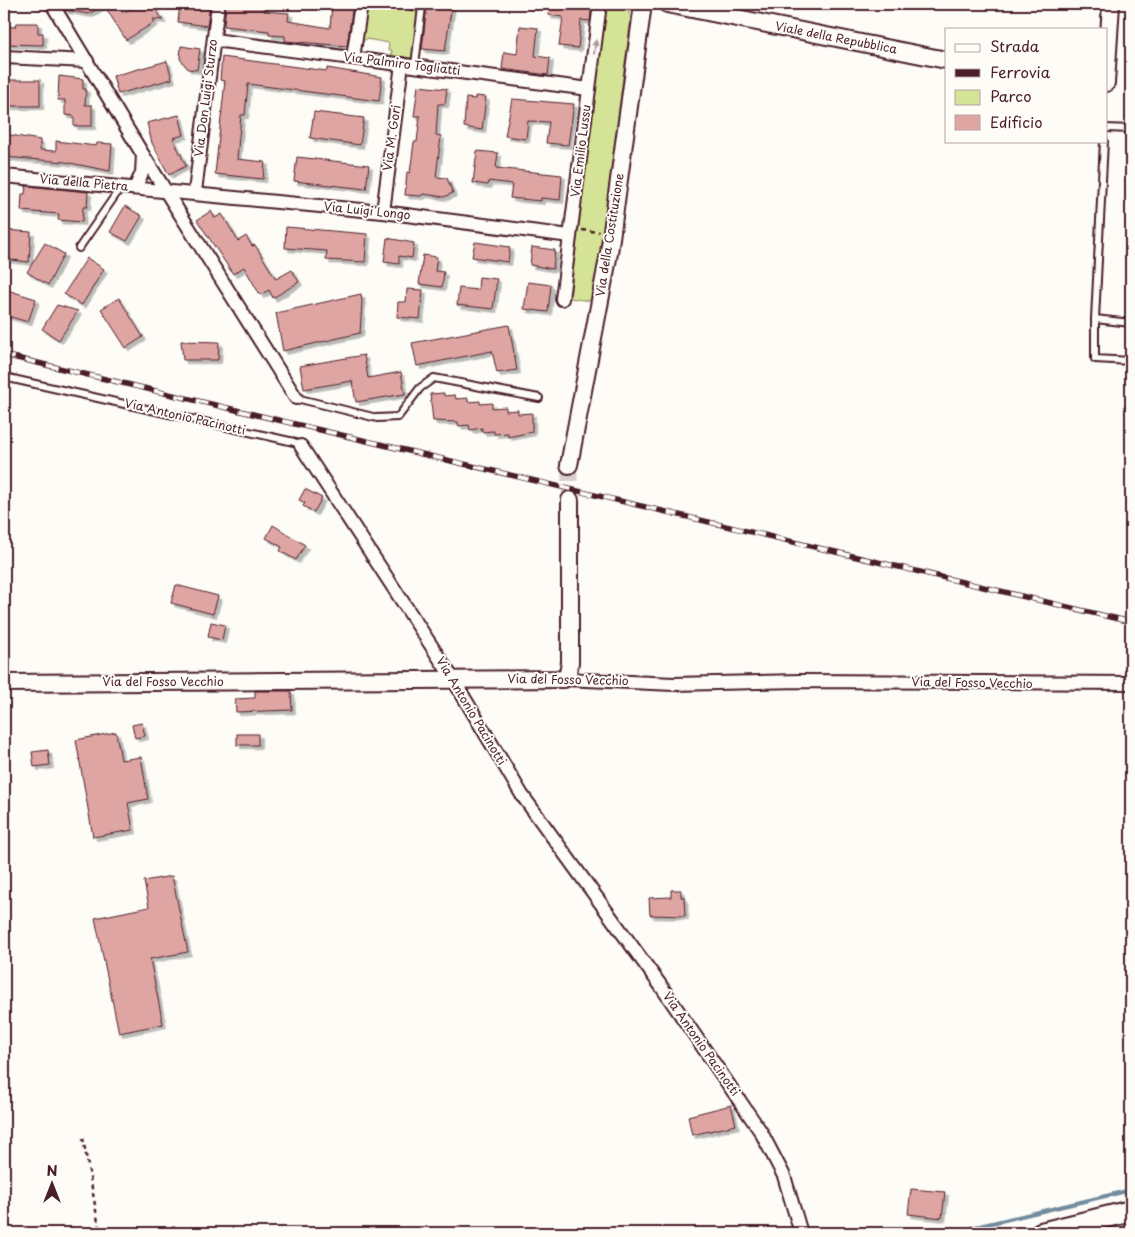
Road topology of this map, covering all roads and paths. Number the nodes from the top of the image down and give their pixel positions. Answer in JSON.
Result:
{"nodes":[{"id":1,"x":52,"y":4,"type":"edge"},
{"id":2,"x":218,"y":4,"type":"edge"},
{"id":3,"x":361,"y":4,"type":"edge"},
{"id":4,"x":412,"y":4,"type":"edge"},
{"id":5,"x":600,"y":4,"type":"edge"},
{"id":6,"x":643,"y":4,"type":"edge"},
{"id":7,"x":666,"y":4,"type":"edge"},
{"id":8,"x":1112,"y":4,"type":"edge"},
{"id":9,"x":214,"y":40,"type":"junction"},
{"id":10,"x":4,"y":57,"type":"edge"},
{"id":11,"x":1108,"y":57,"type":"edge"},
{"id":12,"x":353,"y":58,"type":"junction"},
{"id":13,"x":87,"y":60,"type":"junction"},
{"id":14,"x":945,"y":60,"type":"edge"},
{"id":15,"x":402,"y":64,"type":"junction"},
{"id":16,"x":415,"y":65,"type":"junction"},
{"id":17,"x":589,"y":90,"type":"junction"},
{"id":18,"x":1108,"y":128,"type":"edge"},
{"id":19,"x":1131,"y":129,"type":"edge"},
{"id":20,"x":1104,"y":142,"type":"edge"},
{"id":21,"x":143,"y":155,"type":"junction"},
{"id":22,"x":4,"y":176,"type":"edge"},
{"id":23,"x":121,"y":187,"type":"junction"},
{"id":24,"x":135,"y":188,"type":"junction"},
{"id":25,"x":164,"y":190,"type":"junction"},
{"id":26,"x":195,"y":192,"type":"junction"},
{"id":27,"x":383,"y":212,"type":"junction"},
{"id":28,"x":570,"y":232,"type":"junction"},
{"id":29,"x":612,"y":233,"type":"junction"},
{"id":30,"x":79,"y":248,"type":"dead end"},
{"id":31,"x":562,"y":299,"type":"dead end"},
{"id":32,"x":1095,"y":318,"type":"junction"},
{"id":33,"x":1131,"y":322,"type":"edge"},
{"id":34,"x":1131,"y":362,"type":"edge"},
{"id":35,"x":4,"y":377,"type":"edge"},
{"id":36,"x":296,"y":398,"type":"joint"},
{"id":37,"x":539,"y":398,"type":"dead end"},
{"id":38,"x":301,"y":446,"type":"joint"},
{"id":39,"x":569,"y":465,"type":"tunnel mouth"},
{"id":40,"x":570,"y":500,"type":"tunnel mouth"},
{"id":41,"x":564,"y":678,"type":"junction"},
{"id":42,"x":453,"y":679,"type":"junction"},
{"id":43,"x":4,"y":683,"type":"edge"},
{"id":44,"x":1131,"y":683,"type":"edge"},
{"id":45,"x":83,"y":1138,"type":"dead end"},
{"id":46,"x":1131,"y":1211,"type":"edge"},
{"id":47,"x":100,"y":1233,"type":"edge"},
{"id":48,"x":801,"y":1233,"type":"edge"},
{"id":49,"x":1040,"y":1233,"type":"edge"}],
"edges":[{"from":1,"to":13,"type":"street"},
{"from":2,"to":9,"type":"street","name":"Via Don Luigi Sturzo"},
{"from":3,"to":12,"type":"street"},
{"from":4,"to":16,"type":"lane"},
{"from":17,"to":5,"type":"street","name":"Via Emilio Lussu","one_way":true},
{"from":6,"to":29,"type":"street","name":"Via della Costituzione"},
{"from":7,"to":14,"type":"street","name":"Viale della Repubblica"},
{"from":8,"to":11,"type":"street"},
{"from":9,"to":12,"type":"street","name":"Via Palmiro Togliatti"},
{"from":9,"to":26,"type":"street","name":"Via Don Luigi Sturzo"},
{"from":10,"to":13,"type":"street"},
{"from":12,"to":15,"type":"street","name":"Via Palmiro Togliatti"},
{"from":13,"to":21,"type":"street"},
{"from":15,"to":16,"type":"street","name":"Via Palmiro Togliatti"},
{"from":15,"to":27,"type":"street","name":"Via M. Gori"},
{"from":16,"to":17,"type":"street","name":"Via Palmiro Togliatti"},
{"from":17,"to":28,"type":"street","name":"Via Emilio Lussu"},
{"from":18,"to":19,"type":"lane"},
{"from":20,"to":32,"type":"lane"},
{"from":21,"to":24,"type":"street"},
{"from":21,"to":25,"type":"street"},
{"from":22,"to":23,"type":"street","name":"Via della Pietra"},
{"from":23,"to":24,"type":"street","name":"Via della Pietra"},
{"from":23,"to":30,"type":"lane"},
{"from":24,"to":25,"type":"street","name":"Via della Pietra"},
{"from":25,"to":26,"type":"street","name":"Via Luigi Longo"},
{"from":25,"to":36,"type":"street"},
{"from":26,"to":27,"type":"street","name":"Via Luigi Longo"},
{"from":27,"to":28,"type":"street","name":"Via Luigi Longo"},
{"from":28,"to":29,"type":"path"},
{"from":28,"to":31,"type":"street","name":"Via Emilio Lussu"},
{"from":29,"to":39,"type":"street","name":"Via della Costituzione"},
{"from":32,"to":33,"type":"lane"},
{"from":32,"to":34,"type":"lane"},
{"from":35,"to":38,"type":"lane","name":"Via Antonio Pacinotti"},
{"from":36,"to":37,"type":"lane"},
{"from":38,"to":42,"type":"street","name":"Via Antonio Pacinotti"},
{"from":40,"to":41,"type":"street"},
{"from":41,"to":42,"type":"street","name":"Via del Fosso Vecchio"},
{"from":41,"to":44,"type":"street","name":"Via del Fosso Vecchio"},
{"from":42,"to":43,"type":"street","name":"Via del Fosso Vecchio"},
{"from":42,"to":48,"type":"street","name":"Via Antonio Pacinotti"},
{"from":45,"to":47,"type":"path"},
{"from":46,"to":49,"type":"main road"}]}
